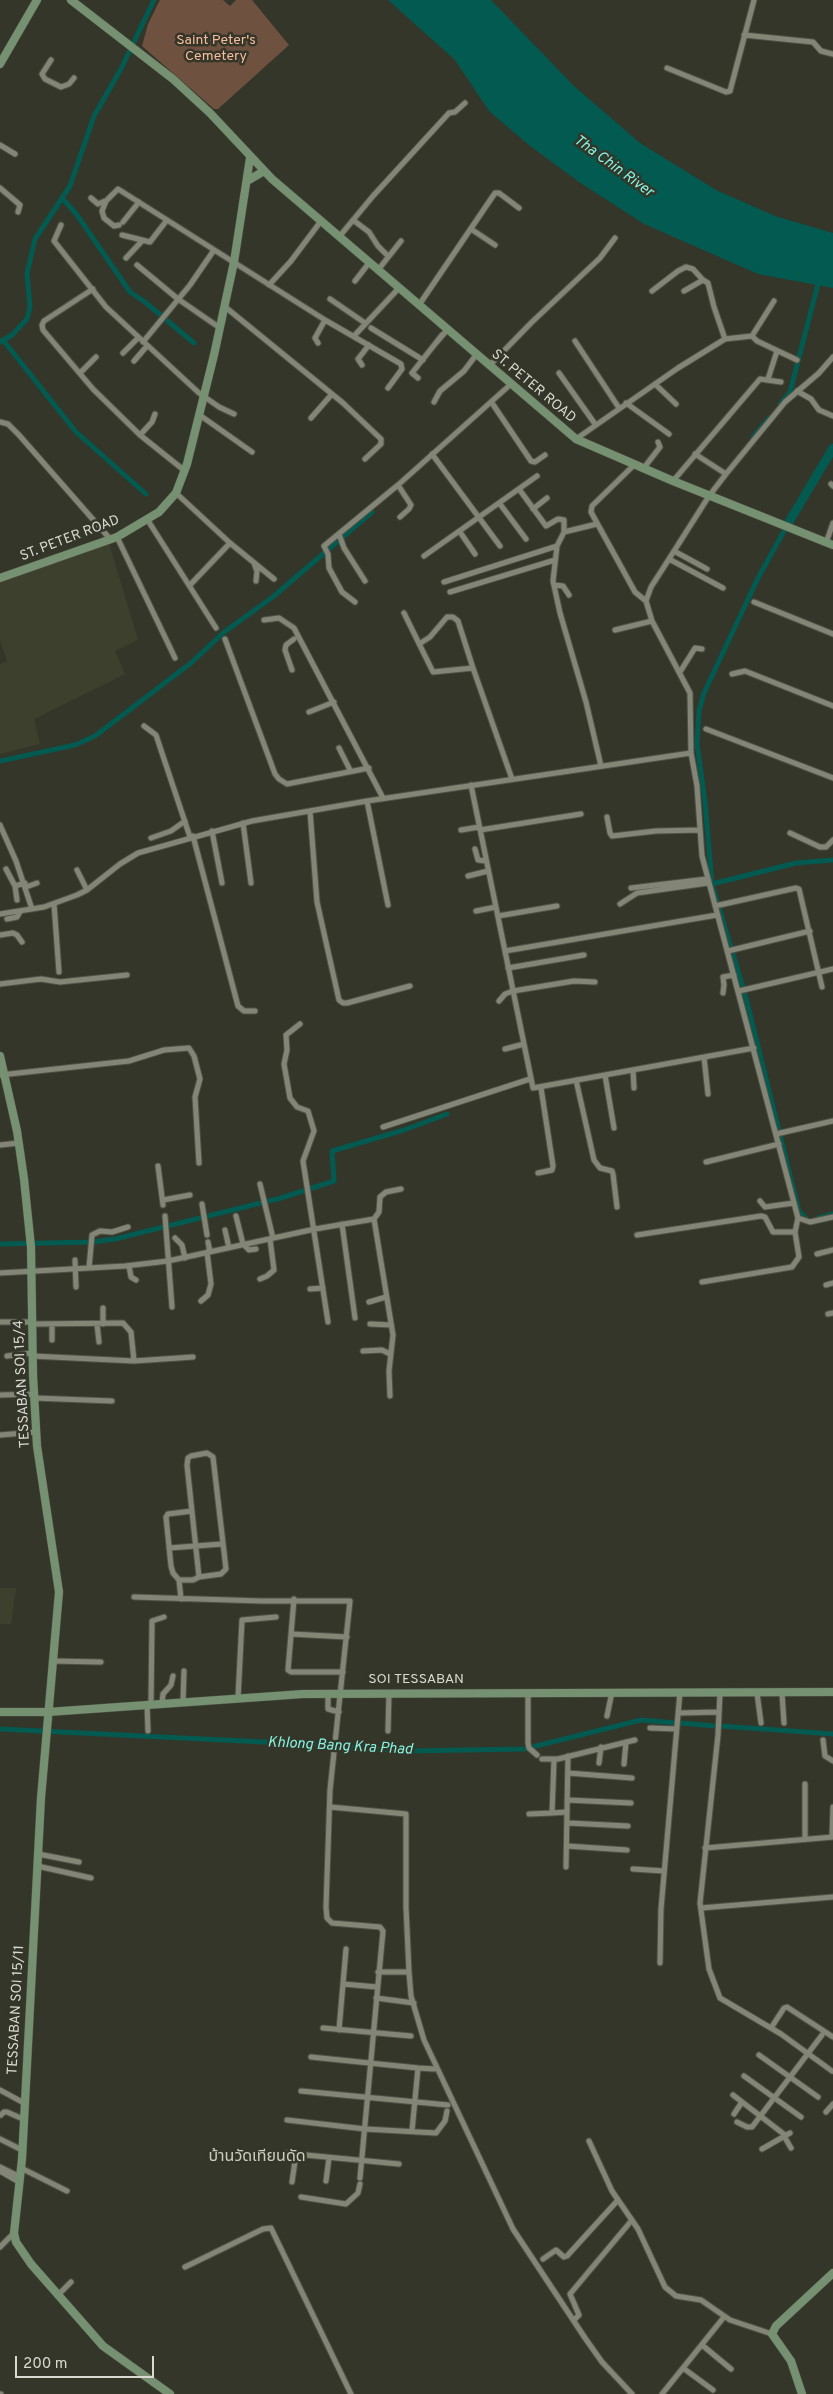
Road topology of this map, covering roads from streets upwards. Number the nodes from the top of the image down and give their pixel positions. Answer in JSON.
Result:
{"nodes":[{"id":1,"x":37,"y":0,"type":"edge"},
{"id":2,"x":71,"y":0,"type":"edge"},
{"id":3,"x":754,"y":0,"type":"edge"},
{"id":4,"x":744,"y":35,"type":"junction"},
{"id":5,"x":833,"y":54,"type":"edge"},
{"id":6,"x":2,"y":55,"type":"edge"},
{"id":7,"x":51,"y":60,"type":"dead end"},
{"id":8,"x":0,"y":64,"type":"edge"},
{"id":9,"x":667,"y":68,"type":"dead end"},
{"id":10,"x":74,"y":78,"type":"dead end"},
{"id":11,"x":465,"y":103,"type":"dead end"},
{"id":12,"x":0,"y":145,"type":"edge"},
{"id":13,"x":15,"y":154,"type":"dead end"},
{"id":14,"x":250,"y":158,"type":"junction"},
{"id":15,"x":264,"y":171,"type":"junction"},
{"id":16,"x":247,"y":181,"type":"junction"},
{"id":17,"x":0,"y":188,"type":"edge"},
{"id":18,"x":91,"y":198,"type":"dead end"},
{"id":19,"x":106,"y":201,"type":"junction"},
{"id":20,"x":139,"y":202,"type":"junction"},
{"id":21,"x":519,"y":208,"type":"dead end"},
{"id":22,"x":18,"y":212,"type":"dead end"},
{"id":23,"x":167,"y":220,"type":"junction"},
{"id":24,"x":353,"y":220,"type":"junction"},
{"id":25,"x":321,"y":221,"type":"junction"},
{"id":26,"x":61,"y":225,"type":"dead end"},
{"id":27,"x":471,"y":229,"type":"junction"},
{"id":28,"x":122,"y":235,"type":"dead end"},
{"id":29,"x":339,"y":237,"type":"junction"},
{"id":30,"x":615,"y":238,"type":"dead end"},
{"id":31,"x":142,"y":241,"type":"junction"},
{"id":32,"x":401,"y":241,"type":"dead end"},
{"id":33,"x":495,"y":245,"type":"dead end"},
{"id":34,"x":214,"y":250,"type":"junction"},
{"id":35,"x":388,"y":256,"type":"junction"},
{"id":36,"x":126,"y":258,"type":"dead end"},
{"id":37,"x":234,"y":262,"type":"junction"},
{"id":38,"x":369,"y":263,"type":"junction"},
{"id":39,"x":137,"y":265,"type":"dead end"},
{"id":40,"x":378,"y":270,"type":"junction"},
{"id":41,"x":355,"y":280,"type":"dead end"},
{"id":42,"x":703,"y":280,"type":"junction"},
{"id":43,"x":269,"y":285,"type":"junction"},
{"id":44,"x":398,"y":288,"type":"junction"},
{"id":45,"x":93,"y":289,"type":"junction"},
{"id":46,"x":652,"y":291,"type":"dead end"},
{"id":47,"x":684,"y":291,"type":"dead end"},
{"id":48,"x":178,"y":299,"type":"junction"},
{"id":49,"x":330,"y":299,"type":"dead end"},
{"id":50,"x":774,"y":301,"type":"dead end"},
{"id":51,"x":419,"y":305,"type":"junction"},
{"id":52,"x":224,"y":306,"type":"junction"},
{"id":53,"x":325,"y":320,"type":"junction"},
{"id":54,"x":365,"y":323,"type":"junction"},
{"id":55,"x":220,"y":328,"type":"junction"},
{"id":56,"x":371,"y":328,"type":"dead end"},
{"id":57,"x":445,"y":333,"type":"junction"},
{"id":58,"x":354,"y":336,"type":"junction"},
{"id":59,"x":752,"y":336,"type":"junction"},
{"id":60,"x":138,"y":338,"type":"junction"},
{"id":61,"x":725,"y":339,"type":"junction"},
{"id":62,"x":575,"y":341,"type":"dead end"},
{"id":63,"x":318,"y":343,"type":"dead end"},
{"id":64,"x":145,"y":344,"type":"junction"},
{"id":65,"x":369,"y":345,"type":"junction"},
{"id":66,"x":778,"y":351,"type":"junction"},
{"id":67,"x":123,"y":353,"type":"dead end"},
{"id":68,"x":476,"y":355,"type":"junction"},
{"id":69,"x":96,"y":356,"type":"dead end"},
{"id":70,"x":833,"y":357,"type":"edge"},
{"id":71,"x":423,"y":360,"type":"junction"},
{"id":72,"x":797,"y":360,"type":"dead end"},
{"id":73,"x":134,"y":361,"type":"dead end"},
{"id":74,"x":362,"y":365,"type":"dead end"},
{"id":75,"x":489,"y":366,"type":"junction"},
{"id":76,"x":80,"y":373,"type":"junction"},
{"id":77,"x":559,"y":373,"type":"dead end"},
{"id":78,"x":418,"y":378,"type":"dead end"},
{"id":79,"x":768,"y":379,"type":"junction"},
{"id":80,"x":781,"y":382,"type":"dead end"},
{"id":81,"x":511,"y":384,"type":"junction"},
{"id":82,"x":655,"y":384,"type":"junction"},
{"id":83,"x":388,"y":388,"type":"dead end"},
{"id":84,"x":797,"y":391,"type":"junction"},
{"id":85,"x":332,"y":394,"type":"junction"},
{"id":86,"x":204,"y":397,"type":"junction"},
{"id":87,"x":434,"y":402,"type":"dead end"},
{"id":88,"x":492,"y":403,"type":"junction"},
{"id":89,"x":626,"y":403,"type":"junction"},
{"id":90,"x":676,"y":404,"type":"dead end"},
{"id":91,"x":620,"y":408,"type":"junction"},
{"id":92,"x":155,"y":414,"type":"dead end"},
{"id":93,"x":234,"y":414,"type":"dead end"},
{"id":94,"x":200,"y":416,"type":"junction"},
{"id":95,"x":833,"y":416,"type":"edge"},
{"id":96,"x":311,"y":418,"type":"dead end"},
{"id":97,"x":0,"y":422,"type":"edge"},
{"id":98,"x":595,"y":424,"type":"junction"},
{"id":99,"x":669,"y":434,"type":"dead end"},
{"id":100,"x":140,"y":435,"type":"junction"},
{"id":101,"x":576,"y":439,"type":"junction"},
{"id":102,"x":658,"y":442,"type":"dead end"},
{"id":103,"x":252,"y":452,"type":"dead end"},
{"id":104,"x":432,"y":454,"type":"junction"},
{"id":105,"x":695,"y":454,"type":"junction"},
{"id":106,"x":545,"y":455,"type":"dead end"},
{"id":107,"x":365,"y":459,"type":"dead end"},
{"id":108,"x":634,"y":465,"type":"junction"},
{"id":109,"x":643,"y":469,"type":"junction"},
{"id":110,"x":185,"y":471,"type":"junction"},
{"id":111,"x":726,"y":474,"type":"junction"},
{"id":112,"x":537,"y":476,"type":"dead end"},
{"id":113,"x":673,"y":481,"type":"junction"},
{"id":114,"x":398,"y":485,"type":"junction"},
{"id":115,"x":519,"y":489,"type":"junction"},
{"id":116,"x":176,"y":493,"type":"junction"},
{"id":117,"x":709,"y":496,"type":"junction"},
{"id":118,"x":547,"y":498,"type":"dead end"},
{"id":119,"x":500,"y":504,"type":"junction"},
{"id":120,"x":532,"y":509,"type":"junction"},
{"id":121,"x":400,"y":517,"type":"dead end"},
{"id":122,"x":479,"y":518,"type":"junction"},
{"id":123,"x":148,"y":519,"type":"junction"},
{"id":124,"x":833,"y":523,"type":"edge"},
{"id":125,"x":597,"y":524,"type":"junction"},
{"id":126,"x":460,"y":532,"type":"junction"},
{"id":127,"x":564,"y":532,"type":"junction"},
{"id":128,"x":339,"y":535,"type":"junction"},
{"id":129,"x":114,"y":539,"type":"junction"},
{"id":130,"x":526,"y":539,"type":"dead end"},
{"id":131,"x":230,"y":543,"type":"junction"},
{"id":132,"x":829,"y":544,"type":"edge"},
{"id":133,"x":500,"y":546,"type":"dead end"},
{"id":134,"x":557,"y":546,"type":"junction"},
{"id":135,"x":674,"y":551,"type":"junction"},
{"id":136,"x":475,"y":554,"type":"dead end"},
{"id":137,"x":424,"y":556,"type":"dead end"},
{"id":138,"x":669,"y":559,"type":"junction"},
{"id":139,"x":555,"y":560,"type":"junction"},
{"id":140,"x":253,"y":563,"type":"junction"},
{"id":141,"x":707,"y":569,"type":"dead end"},
{"id":142,"x":0,"y":578,"type":"edge"},
{"id":143,"x":274,"y":579,"type":"dead end"},
{"id":144,"x":256,"y":581,"type":"dead end"},
{"id":145,"x":365,"y":581,"type":"dead end"},
{"id":146,"x":444,"y":582,"type":"dead end"},
{"id":147,"x":190,"y":585,"type":"junction"},
{"id":148,"x":554,"y":585,"type":"junction"},
{"id":149,"x":723,"y":588,"type":"dead end"},
{"id":150,"x":450,"y":592,"type":"dead end"},
{"id":151,"x":569,"y":595,"type":"dead end"},
{"id":152,"x":646,"y":601,"type":"junction"},
{"id":153,"x":354,"y":602,"type":"dead end"},
{"id":154,"x":754,"y":602,"type":"dead end"},
{"id":155,"x":404,"y":613,"type":"dead end"},
{"id":156,"x":264,"y":620,"type":"dead end"},
{"id":157,"x":652,"y":621,"type":"junction"},
{"id":158,"x":216,"y":628,"type":"dead end"},
{"id":159,"x":615,"y":630,"type":"dead end"},
{"id":160,"x":833,"y":634,"type":"edge"},
{"id":161,"x":296,"y":638,"type":"junction"},
{"id":162,"x":225,"y":639,"type":"dead end"},
{"id":163,"x":419,"y":644,"type":"junction"},
{"id":164,"x":702,"y":650,"type":"dead end"},
{"id":165,"x":175,"y":658,"type":"dead end"},
{"id":166,"x":474,"y":668,"type":"junction"},
{"id":167,"x":292,"y":670,"type":"dead end"},
{"id":168,"x":680,"y":672,"type":"junction"},
{"id":169,"x":732,"y":674,"type":"dead end"},
{"id":170,"x":334,"y":702,"type":"junction"},
{"id":171,"x":833,"y":706,"type":"edge"},
{"id":172,"x":308,"y":712,"type":"dead end"},
{"id":173,"x":144,"y":726,"type":"dead end"},
{"id":174,"x":706,"y":729,"type":"dead end"},
{"id":175,"x":339,"y":748,"type":"dead end"},
{"id":176,"x":691,"y":753,"type":"junction"},
{"id":177,"x":601,"y":766,"type":"junction"},
{"id":178,"x":369,"y":768,"type":"junction"},
{"id":179,"x":350,"y":770,"type":"junction"},
{"id":180,"x":833,"y":778,"type":"edge"},
{"id":181,"x":512,"y":779,"type":"junction"},
{"id":182,"x":471,"y":785,"type":"junction"},
{"id":183,"x":384,"y":798,"type":"junction"},
{"id":184,"x":367,"y":801,"type":"junction"},
{"id":185,"x":310,"y":811,"type":"junction"},
{"id":186,"x":581,"y":814,"type":"dead end"},
{"id":187,"x":607,"y":817,"type":"dead end"},
{"id":188,"x":185,"y":821,"type":"junction"},
{"id":189,"x":243,"y":823,"type":"junction"},
{"id":190,"x":0,"y":825,"type":"edge"},
{"id":191,"x":480,"y":829,"type":"junction"},
{"id":192,"x":461,"y":830,"type":"dead end"},
{"id":193,"x":700,"y":830,"type":"junction"},
{"id":194,"x":212,"y":831,"type":"junction"},
{"id":195,"x":790,"y":834,"type":"dead end"},
{"id":196,"x":192,"y":836,"type":"junction"},
{"id":197,"x":151,"y":838,"type":"dead end"},
{"id":198,"x":833,"y":840,"type":"edge"},
{"id":199,"x":474,"y":849,"type":"dead end"},
{"id":200,"x":486,"y":861,"type":"junction"},
{"id":201,"x":6,"y":869,"type":"dead end"},
{"id":202,"x":77,"y":870,"type":"dead end"},
{"id":203,"x":488,"y":871,"type":"junction"},
{"id":204,"x":468,"y":876,"type":"dead end"},
{"id":205,"x":707,"y":881,"type":"junction"},
{"id":206,"x":37,"y":883,"type":"dead end"},
{"id":207,"x":222,"y":883,"type":"dead end"},
{"id":208,"x":251,"y":883,"type":"dead end"},
{"id":209,"x":25,"y":885,"type":"junction"},
{"id":210,"x":15,"y":886,"type":"junction"},
{"id":211,"x":632,"y":888,"type":"dead end"},
{"id":212,"x":87,"y":890,"type":"junction"},
{"id":213,"x":17,"y":900,"type":"dead end"},
{"id":214,"x":54,"y":904,"type":"junction"},
{"id":215,"x":620,"y":904,"type":"dead end"},
{"id":216,"x":388,"y":905,"type":"dead end"},
{"id":217,"x":716,"y":905,"type":"junction"},
{"id":218,"x":496,"y":906,"type":"junction"},
{"id":219,"x":557,"y":906,"type":"dead end"},
{"id":220,"x":32,"y":909,"type":"junction"},
{"id":221,"x":476,"y":911,"type":"dead end"},
{"id":222,"x":20,"y":912,"type":"junction"},
{"id":223,"x":0,"y":914,"type":"edge"},
{"id":224,"x":717,"y":915,"type":"junction"},
{"id":225,"x":498,"y":916,"type":"junction"},
{"id":226,"x":7,"y":918,"type":"dead end"},
{"id":227,"x":810,"y":931,"type":"junction"},
{"id":228,"x":0,"y":935,"type":"edge"},
{"id":229,"x":22,"y":942,"type":"dead end"},
{"id":230,"x":505,"y":951,"type":"junction"},
{"id":231,"x":729,"y":951,"type":"junction"},
{"id":232,"x":584,"y":955,"type":"dead end"},
{"id":233,"x":508,"y":968,"type":"junction"},
{"id":234,"x":833,"y":969,"type":"edge"},
{"id":235,"x":59,"y":972,"type":"dead end"},
{"id":236,"x":818,"y":972,"type":"junction"},
{"id":237,"x":127,"y":975,"type":"dead end"},
{"id":238,"x":734,"y":975,"type":"junction"},
{"id":239,"x":595,"y":982,"type":"dead end"},
{"id":240,"x":0,"y":984,"type":"edge"},
{"id":241,"x":410,"y":986,"type":"dead end"},
{"id":242,"x":822,"y":988,"type":"dead end"},
{"id":243,"x":513,"y":991,"type":"junction"},
{"id":244,"x":739,"y":991,"type":"junction"},
{"id":245,"x":723,"y":993,"type":"dead end"},
{"id":246,"x":499,"y":1001,"type":"dead end"},
{"id":247,"x":256,"y":1011,"type":"dead end"},
{"id":248,"x":300,"y":1024,"type":"dead end"},
{"id":249,"x":524,"y":1044,"type":"junction"},
{"id":250,"x":754,"y":1048,"type":"junction"},
{"id":251,"x":505,"y":1050,"type":"dead end"},
{"id":252,"x":704,"y":1057,"type":"junction"},
{"id":253,"x":1,"y":1061,"type":"edge"},
{"id":254,"x":632,"y":1070,"type":"junction"},
{"id":255,"x":2,"y":1074,"type":"edge"},
{"id":256,"x":605,"y":1075,"type":"junction"},
{"id":257,"x":576,"y":1080,"type":"junction"},
{"id":258,"x":531,"y":1084,"type":"junction"},
{"id":259,"x":541,"y":1088,"type":"junction"},
{"id":260,"x":634,"y":1088,"type":"dead end"},
{"id":261,"x":708,"y":1094,"type":"dead end"},
{"id":262,"x":833,"y":1121,"type":"edge"},
{"id":263,"x":383,"y":1127,"type":"dead end"},
{"id":264,"x":614,"y":1128,"type":"dead end"},
{"id":265,"x":780,"y":1133,"type":"junction"},
{"id":266,"x":19,"y":1143,"type":"junction"},
{"id":267,"x":779,"y":1144,"type":"junction"},
{"id":268,"x":0,"y":1145,"type":"edge"},
{"id":269,"x":706,"y":1162,"type":"dead end"},
{"id":270,"x":199,"y":1163,"type":"dead end"},
{"id":271,"x":158,"y":1166,"type":"dead end"},
{"id":272,"x":538,"y":1173,"type":"dead end"},
{"id":273,"x":260,"y":1184,"type":"dead end"},
{"id":274,"x":401,"y":1189,"type":"dead end"},
{"id":275,"x":190,"y":1195,"type":"dead end"},
{"id":276,"x":760,"y":1201,"type":"dead end"},
{"id":277,"x":794,"y":1203,"type":"junction"},
{"id":278,"x":202,"y":1204,"type":"dead end"},
{"id":279,"x":617,"y":1207,"type":"dead end"},
{"id":280,"x":236,"y":1216,"type":"dead end"},
{"id":281,"x":833,"y":1217,"type":"edge"},
{"id":282,"x":798,"y":1218,"type":"junction"},
{"id":283,"x":374,"y":1219,"type":"junction"},
{"id":284,"x":165,"y":1221,"type":"dead end"},
{"id":285,"x":342,"y":1224,"type":"junction"},
{"id":286,"x":128,"y":1227,"type":"dead end"},
{"id":287,"x":315,"y":1229,"type":"junction"},
{"id":288,"x":225,"y":1230,"type":"dead end"},
{"id":289,"x":795,"y":1232,"type":"junction"},
{"id":290,"x":207,"y":1235,"type":"dead end"},
{"id":291,"x":637,"y":1235,"type":"dead end"},
{"id":292,"x":174,"y":1238,"type":"dead end"},
{"id":293,"x":272,"y":1238,"type":"junction"},
{"id":294,"x":208,"y":1242,"type":"dead end"},
{"id":295,"x":243,"y":1244,"type":"junction"},
{"id":296,"x":229,"y":1248,"type":"junction"},
{"id":297,"x":256,"y":1249,"type":"dead end"},
{"id":298,"x":833,"y":1250,"type":"edge"},
{"id":299,"x":209,"y":1252,"type":"junction"},
{"id":300,"x":817,"y":1254,"type":"dead end"},
{"id":301,"x":185,"y":1258,"type":"junction"},
{"id":302,"x":75,"y":1260,"type":"dead end"},
{"id":303,"x":168,"y":1261,"type":"junction"},
{"id":304,"x":128,"y":1266,"type":"junction"},
{"id":305,"x":89,"y":1268,"type":"junction"},
{"id":306,"x":75,"y":1269,"type":"junction"},
{"id":307,"x":31,"y":1271,"type":"junction"},
{"id":308,"x":0,"y":1273,"type":"edge"},
{"id":309,"x":260,"y":1279,"type":"dead end"},
{"id":310,"x":136,"y":1280,"type":"dead end"},
{"id":311,"x":702,"y":1282,"type":"dead end"},
{"id":312,"x":833,"y":1283,"type":"edge"},
{"id":313,"x":826,"y":1285,"type":"dead end"},
{"id":314,"x":76,"y":1287,"type":"dead end"},
{"id":315,"x":324,"y":1288,"type":"junction"},
{"id":316,"x":310,"y":1289,"type":"dead end"},
{"id":317,"x":386,"y":1297,"type":"junction"},
{"id":318,"x":201,"y":1301,"type":"dead end"},
{"id":319,"x":369,"y":1302,"type":"dead end"},
{"id":320,"x":172,"y":1307,"type":"dead end"},
{"id":321,"x":103,"y":1308,"type":"dead end"},
{"id":322,"x":355,"y":1318,"type":"dead end"},
{"id":323,"x":0,"y":1322,"type":"edge"},
{"id":324,"x":328,"y":1322,"type":"dead end"},
{"id":325,"x":32,"y":1323,"type":"junction"},
{"id":326,"x":52,"y":1324,"type":"junction"},
{"id":327,"x":100,"y":1324,"type":"junction"},
{"id":328,"x":370,"y":1324,"type":"dead end"},
{"id":329,"x":391,"y":1324,"type":"junction"},
{"id":330,"x":52,"y":1340,"type":"dead end"},
{"id":331,"x":98,"y":1342,"type":"dead end"},
{"id":332,"x":363,"y":1351,"type":"dead end"},
{"id":333,"x":390,"y":1354,"type":"junction"},
{"id":334,"x":32,"y":1355,"type":"junction"},
{"id":335,"x":8,"y":1356,"type":"dead end"},
{"id":336,"x":193,"y":1357,"type":"dead end"},
{"id":337,"x":134,"y":1361,"type":"junction"},
{"id":338,"x":0,"y":1394,"type":"edge"},
{"id":339,"x":34,"y":1396,"type":"junction"},
{"id":340,"x":390,"y":1396,"type":"dead end"},
{"id":341,"x":112,"y":1401,"type":"dead end"},
{"id":342,"x":36,"y":1432,"type":"junction"},
{"id":343,"x":0,"y":1435,"type":"edge"},
{"id":344,"x":192,"y":1511,"type":"junction"},
{"id":345,"x":222,"y":1544,"type":"junction"},
{"id":346,"x":196,"y":1546,"type":"junction"},
{"id":347,"x":169,"y":1548,"type":"junction"},
{"id":348,"x":199,"y":1577,"type":"junction"},
{"id":349,"x":179,"y":1580,"type":"junction"},
{"id":350,"x":134,"y":1597,"type":"dead end"},
{"id":351,"x":181,"y":1599,"type":"junction"},
{"id":352,"x":294,"y":1600,"type":"junction"},
{"id":353,"x":276,"y":1617,"type":"dead end"},
{"id":354,"x":164,"y":1618,"type":"dead end"},
{"id":355,"x":291,"y":1634,"type":"junction"},
{"id":356,"x":347,"y":1637,"type":"junction"},
{"id":357,"x":52,"y":1661,"type":"junction"},
{"id":358,"x":101,"y":1662,"type":"dead end"},
{"id":359,"x":184,"y":1671,"type":"dead end"},
{"id":360,"x":343,"y":1672,"type":"junction"},
{"id":361,"x":173,"y":1676,"type":"dead end"},
{"id":362,"x":389,"y":1692,"type":"junction"},
{"id":363,"x":612,"y":1692,"type":"junction"},
{"id":364,"x":680,"y":1692,"type":"junction"},
{"id":365,"x":833,"y":1692,"type":"edge"},
{"id":366,"x":328,"y":1693,"type":"junction"},
{"id":367,"x":341,"y":1693,"type":"junction"},
{"id":368,"x":528,"y":1693,"type":"junction"},
{"id":369,"x":720,"y":1693,"type":"junction"},
{"id":370,"x":757,"y":1693,"type":"junction"},
{"id":371,"x":782,"y":1693,"type":"junction"},
{"id":372,"x":238,"y":1698,"type":"junction"},
{"id":373,"x":183,"y":1702,"type":"junction"},
{"id":374,"x":162,"y":1703,"type":"junction"},
{"id":375,"x":149,"y":1704,"type":"junction"},
{"id":376,"x":0,"y":1712,"type":"edge"},
{"id":377,"x":48,"y":1712,"type":"junction"},
{"id":378,"x":339,"y":1712,"type":"junction"},
{"id":379,"x":719,"y":1712,"type":"junction"},
{"id":380,"x":678,"y":1713,"type":"junction"},
{"id":381,"x":607,"y":1716,"type":"dead end"},
{"id":382,"x":761,"y":1723,"type":"dead end"},
{"id":383,"x":784,"y":1723,"type":"dead end"},
{"id":384,"x":650,"y":1728,"type":"dead end"},
{"id":385,"x":677,"y":1729,"type":"junction"},
{"id":386,"x":148,"y":1731,"type":"dead end"},
{"id":387,"x":388,"y":1732,"type":"dead end"},
{"id":388,"x":635,"y":1740,"type":"dead end"},
{"id":389,"x":823,"y":1740,"type":"dead end"},
{"id":390,"x":626,"y":1742,"type":"junction"},
{"id":391,"x":601,"y":1747,"type":"junction"},
{"id":392,"x":537,"y":1755,"type":"dead end"},
{"id":393,"x":568,"y":1756,"type":"junction"},
{"id":394,"x":542,"y":1759,"type":"dead end"},
{"id":395,"x":554,"y":1760,"type":"junction"},
{"id":396,"x":833,"y":1761,"type":"edge"},
{"id":397,"x":599,"y":1764,"type":"dead end"},
{"id":398,"x":624,"y":1764,"type":"dead end"},
{"id":399,"x":568,"y":1773,"type":"junction"},
{"id":400,"x":632,"y":1778,"type":"dead end"},
{"id":401,"x":805,"y":1784,"type":"dead end"},
{"id":402,"x":567,"y":1800,"type":"junction"},
{"id":403,"x":631,"y":1803,"type":"dead end"},
{"id":404,"x":330,"y":1807,"type":"junction"},
{"id":405,"x":833,"y":1807,"type":"edge"},
{"id":406,"x":567,"y":1812,"type":"junction"},
{"id":407,"x":552,"y":1813,"type":"junction"},
{"id":408,"x":529,"y":1814,"type":"dead end"},
{"id":409,"x":568,"y":1823,"type":"junction"},
{"id":410,"x":628,"y":1826,"type":"dead end"},
{"id":411,"x":833,"y":1837,"type":"edge"},
{"id":412,"x":805,"y":1839,"type":"junction"},
{"id":413,"x":567,"y":1846,"type":"junction"},
{"id":414,"x":705,"y":1848,"type":"junction"},
{"id":415,"x":627,"y":1850,"type":"dead end"},
{"id":416,"x":38,"y":1854,"type":"junction"},
{"id":417,"x":79,"y":1862,"type":"dead end"},
{"id":418,"x":37,"y":1866,"type":"junction"},
{"id":419,"x":566,"y":1867,"type":"dead end"},
{"id":420,"x":633,"y":1869,"type":"dead end"},
{"id":421,"x":664,"y":1871,"type":"junction"},
{"id":422,"x":91,"y":1878,"type":"dead end"},
{"id":423,"x":833,"y":1897,"type":"edge"},
{"id":424,"x":701,"y":1908,"type":"junction"},
{"id":425,"x":346,"y":1949,"type":"dead end"},
{"id":426,"x":660,"y":1963,"type":"dead end"},
{"id":427,"x":378,"y":1972,"type":"junction"},
{"id":428,"x":409,"y":1972,"type":"junction"},
{"id":429,"x":343,"y":1984,"type":"junction"},
{"id":430,"x":377,"y":1987,"type":"junction"},
{"id":431,"x":376,"y":1998,"type":"junction"},
{"id":432,"x":414,"y":2003,"type":"junction"},
{"id":433,"x":323,"y":2028,"type":"dead end"},
{"id":434,"x":771,"y":2028,"type":"junction"},
{"id":435,"x":339,"y":2030,"type":"junction"},
{"id":436,"x":372,"y":2034,"type":"junction"},
{"id":437,"x":822,"y":2035,"type":"dead end"},
{"id":438,"x":410,"y":2036,"type":"dead end"},
{"id":439,"x":833,"y":2037,"type":"edge"},
{"id":440,"x":808,"y":2052,"type":"junction"},
{"id":441,"x":759,"y":2055,"type":"dead end"},
{"id":442,"x":311,"y":2057,"type":"dead end"},
{"id":443,"x":370,"y":2064,"type":"junction"},
{"id":444,"x":418,"y":2068,"type":"junction"},
{"id":445,"x":434,"y":2069,"type":"dead end"},
{"id":446,"x":832,"y":2071,"type":"edge"},
{"id":447,"x":744,"y":2076,"type":"dead end"},
{"id":448,"x":790,"y":2077,"type":"junction"},
{"id":449,"x":0,"y":2090,"type":"edge"},
{"id":450,"x":301,"y":2091,"type":"dead end"},
{"id":451,"x":733,"y":2095,"type":"dead end"},
{"id":452,"x":818,"y":2096,"type":"dead end"},
{"id":453,"x":368,"y":2097,"type":"junction"},
{"id":454,"x":774,"y":2098,"type":"junction"},
{"id":455,"x":414,"y":2101,"type":"junction"},
{"id":456,"x":24,"y":2102,"type":"junction"},
{"id":457,"x":742,"y":2102,"type":"junction"},
{"id":458,"x":833,"y":2104,"type":"edge"},
{"id":459,"x":448,"y":2105,"type":"dead end"},
{"id":460,"x":447,"y":2111,"type":"dead end"},
{"id":461,"x":826,"y":2112,"type":"dead end"},
{"id":462,"x":734,"y":2114,"type":"dead end"},
{"id":463,"x":1,"y":2115,"type":"dead end"},
{"id":464,"x":760,"y":2116,"type":"junction"},
{"id":465,"x":801,"y":2117,"type":"dead end"},
{"id":466,"x":23,"y":2119,"type":"junction"},
{"id":467,"x":287,"y":2120,"type":"dead end"},
{"id":468,"x":737,"y":2122,"type":"dead end"},
{"id":469,"x":364,"y":2129,"type":"junction"},
{"id":470,"x":412,"y":2132,"type":"junction"},
{"id":471,"x":786,"y":2135,"type":"junction"},
{"id":472,"x":0,"y":2139,"type":"edge"},
{"id":473,"x":589,"y":2141,"type":"dead end"},
{"id":474,"x":791,"y":2148,"type":"dead end"},
{"id":475,"x":762,"y":2149,"type":"dead end"},
{"id":476,"x":22,"y":2150,"type":"junction"},
{"id":477,"x":285,"y":2153,"type":"dead end"},
{"id":478,"x":296,"y":2154,"type":"junction"},
{"id":479,"x":329,"y":2158,"type":"junction"},
{"id":480,"x":362,"y":2161,"type":"junction"},
{"id":481,"x":399,"y":2164,"type":"dead end"},
{"id":482,"x":0,"y":2167,"type":"edge"},
{"id":483,"x":20,"y":2168,"type":"junction"},
{"id":484,"x":0,"y":2171,"type":"edge"},
{"id":485,"x":19,"y":2179,"type":"junction"},
{"id":486,"x":326,"y":2181,"type":"dead end"},
{"id":487,"x":292,"y":2182,"type":"dead end"},
{"id":488,"x":67,"y":2192,"type":"dead end"},
{"id":489,"x":301,"y":2197,"type":"dead end"},
{"id":490,"x":618,"y":2200,"type":"junction"},
{"id":491,"x":632,"y":2220,"type":"junction"},
{"id":492,"x":14,"y":2233,"type":"junction"},
{"id":493,"x":0,"y":2247,"type":"edge"},
{"id":494,"x":543,"y":2259,"type":"dead end"},
{"id":495,"x":185,"y":2267,"type":"dead end"},
{"id":496,"x":833,"y":2274,"type":"edge"},
{"id":497,"x":70,"y":2282,"type":"dead end"},
{"id":498,"x":58,"y":2295,"type":"junction"},
{"id":499,"x":724,"y":2317,"type":"junction"},
{"id":500,"x":574,"y":2320,"type":"junction"},
{"id":501,"x":772,"y":2334,"type":"junction"},
{"id":502,"x":702,"y":2345,"type":"junction"},
{"id":503,"x":683,"y":2368,"type":"junction"},
{"id":504,"x":731,"y":2369,"type":"dead end"},
{"id":505,"x":712,"y":2390,"type":"dead end"},
{"id":506,"x":170,"y":2394,"type":"edge"},
{"id":507,"x":351,"y":2394,"type":"edge"},
{"id":508,"x":632,"y":2394,"type":"edge"},
{"id":509,"x":663,"y":2394,"type":"edge"},
{"id":510,"x":802,"y":2394,"type":"edge"}],
"edges":[{"from":1,"to":6,"type":"street"},
{"from":2,"to":14,"type":"street"},
{"from":3,"to":4,"type":"street"},
{"from":4,"to":5,"type":"street"},
{"from":4,"to":9,"type":"street"},
{"from":6,"to":8,"type":"street"},
{"from":7,"to":10,"type":"street"},
{"from":11,"to":24,"type":"street"},
{"from":12,"to":13,"type":"street"},
{"from":14,"to":15,"type":"street","name":"ST. PETER ROAD"},
{"from":14,"to":16,"type":"street","name":"ST. PETER ROAD"},
{"from":15,"to":16,"type":"street"},
{"from":15,"to":25,"type":"street","name":"ST. PETER ROAD"},
{"from":16,"to":37,"type":"street","name":"ST. PETER ROAD"},
{"from":17,"to":22,"type":"street"},
{"from":18,"to":19,"type":"street"},
{"from":19,"to":20,"type":"street"},
{"from":19,"to":20,"type":"street"},
{"from":20,"to":23,"type":"street"},
{"from":21,"to":27,"type":"street"},
{"from":23,"to":31,"type":"street"},
{"from":23,"to":34,"type":"street"},
{"from":24,"to":29,"type":"street"},
{"from":24,"to":35,"type":"street"},
{"from":25,"to":29,"type":"street","name":"ST. PETER ROAD"},
{"from":25,"to":43,"type":"street"},
{"from":26,"to":45,"type":"street"},
{"from":27,"to":33,"type":"street"},
{"from":27,"to":51,"type":"street"},
{"from":28,"to":31,"type":"street"},
{"from":29,"to":38,"type":"street","name":"ST. PETER ROAD"},
{"from":30,"to":75,"type":"street"},
{"from":31,"to":36,"type":"street"},
{"from":32,"to":35,"type":"street"},
{"from":34,"to":37,"type":"street"},
{"from":34,"to":48,"type":"street"},
{"from":35,"to":40,"type":"street"},
{"from":37,"to":43,"type":"street"},
{"from":37,"to":52,"type":"street","name":"ST. PETER ROAD"},
{"from":38,"to":40,"type":"street","name":"ST. PETER ROAD"},
{"from":38,"to":41,"type":"street"},
{"from":39,"to":48,"type":"street"},
{"from":40,"to":44,"type":"street","name":"ST. PETER ROAD"},
{"from":42,"to":46,"type":"street"},
{"from":42,"to":47,"type":"street"},
{"from":42,"to":61,"type":"street"},
{"from":43,"to":53,"type":"street"},
{"from":44,"to":51,"type":"street","name":"ST. PETER ROAD"},
{"from":44,"to":54,"type":"street"},
{"from":45,"to":60,"type":"street"},
{"from":45,"to":76,"type":"street"},
{"from":48,"to":55,"type":"street"},
{"from":48,"to":64,"type":"street"},
{"from":49,"to":54,"type":"street"},
{"from":50,"to":59,"type":"street"},
{"from":51,"to":57,"type":"street","name":"ST. PETER ROAD"},
{"from":52,"to":55,"type":"street","name":"ST. PETER ROAD"},
{"from":52,"to":85,"type":"street"},
{"from":53,"to":58,"type":"street"},
{"from":53,"to":63,"type":"street"},
{"from":54,"to":58,"type":"street"},
{"from":55,"to":86,"type":"street","name":"ST. PETER ROAD"},
{"from":56,"to":71,"type":"street"},
{"from":57,"to":68,"type":"street","name":"ST. PETER ROAD"},
{"from":57,"to":71,"type":"street"},
{"from":58,"to":65,"type":"street"},
{"from":59,"to":61,"type":"street"},
{"from":59,"to":66,"type":"street"},
{"from":60,"to":64,"type":"street"},
{"from":60,"to":67,"type":"street"},
{"from":61,"to":82,"type":"street"},
{"from":62,"to":91,"type":"street"},
{"from":64,"to":73,"type":"street"},
{"from":64,"to":86,"type":"street"},
{"from":65,"to":74,"type":"street"},
{"from":65,"to":83,"type":"street"},
{"from":66,"to":72,"type":"street"},
{"from":66,"to":79,"type":"street"},
{"from":68,"to":75,"type":"street","name":"ST. PETER ROAD"},
{"from":68,"to":87,"type":"street"},
{"from":69,"to":76,"type":"street"},
{"from":70,"to":84,"type":"street"},
{"from":71,"to":78,"type":"street"},
{"from":75,"to":81,"type":"street","name":"ST. PETER ROAD"},
{"from":76,"to":100,"type":"street"},
{"from":77,"to":98,"type":"street"},
{"from":79,"to":80,"type":"street"},
{"from":79,"to":105,"type":"street"},
{"from":81,"to":88,"type":"street"},
{"from":81,"to":101,"type":"street","name":"ST. PETER ROAD"},
{"from":82,"to":89,"type":"street"},
{"from":82,"to":90,"type":"street"},
{"from":84,"to":95,"type":"street"},
{"from":84,"to":111,"type":"street"},
{"from":85,"to":96,"type":"street"},
{"from":85,"to":107,"type":"street"},
{"from":86,"to":93,"type":"street"},
{"from":86,"to":94,"type":"street","name":"ST. PETER ROAD"},
{"from":88,"to":104,"type":"street"},
{"from":88,"to":106,"type":"street"},
{"from":89,"to":91,"type":"street"},
{"from":89,"to":99,"type":"street"},
{"from":91,"to":98,"type":"street"},
{"from":92,"to":100,"type":"street"},
{"from":94,"to":103,"type":"street"},
{"from":94,"to":110,"type":"street","name":"ST. PETER ROAD"},
{"from":97,"to":129,"type":"street"},
{"from":98,"to":101,"type":"street"},
{"from":100,"to":110,"type":"street"},
{"from":101,"to":108,"type":"street","name":"ST. PETER ROAD"},
{"from":102,"to":109,"type":"street"},
{"from":104,"to":114,"type":"street"},
{"from":104,"to":122,"type":"street"},
{"from":105,"to":111,"type":"street"},
{"from":105,"to":113,"type":"street"},
{"from":108,"to":109,"type":"street","name":"ST. PETER ROAD"},
{"from":108,"to":125,"type":"street"},
{"from":109,"to":113,"type":"street","name":"ST. PETER ROAD"},
{"from":110,"to":116,"type":"street","name":"ST. PETER ROAD"},
{"from":111,"to":117,"type":"street"},
{"from":112,"to":115,"type":"street"},
{"from":113,"to":117,"type":"street","name":"ST. PETER ROAD"},
{"from":114,"to":121,"type":"street"},
{"from":114,"to":128,"type":"street"},
{"from":115,"to":119,"type":"street"},
{"from":115,"to":120,"type":"street"},
{"from":116,"to":123,"type":"street","name":"ST. PETER ROAD"},
{"from":116,"to":131,"type":"street"},
{"from":117,"to":132,"type":"street","name":"ST. PETER ROAD"},
{"from":117,"to":135,"type":"street"},
{"from":118,"to":120,"type":"street"},
{"from":119,"to":122,"type":"street"},
{"from":119,"to":130,"type":"street"},
{"from":120,"to":127,"type":"street"},
{"from":122,"to":126,"type":"street"},
{"from":122,"to":133,"type":"street"},
{"from":123,"to":129,"type":"street","name":"ST. PETER ROAD"},
{"from":123,"to":147,"type":"street"},
{"from":124,"to":132,"type":"street"},
{"from":125,"to":127,"type":"street"},
{"from":125,"to":152,"type":"street"},
{"from":126,"to":136,"type":"street"},
{"from":126,"to":137,"type":"street"},
{"from":127,"to":134,"type":"street"},
{"from":128,"to":145,"type":"street"},
{"from":128,"to":153,"type":"street"},
{"from":129,"to":142,"type":"street","name":"ST. PETER ROAD"},
{"from":129,"to":165,"type":"street"},
{"from":131,"to":140,"type":"street"},
{"from":131,"to":147,"type":"street"},
{"from":134,"to":139,"type":"street"},
{"from":134,"to":146,"type":"street"},
{"from":135,"to":138,"type":"street"},
{"from":135,"to":141,"type":"street"},
{"from":138,"to":149,"type":"street"},
{"from":138,"to":152,"type":"street"},
{"from":139,"to":148,"type":"street"},
{"from":139,"to":150,"type":"street"},
{"from":140,"to":143,"type":"street"},
{"from":140,"to":144,"type":"street"},
{"from":147,"to":158,"type":"street"},
{"from":148,"to":151,"type":"street"},
{"from":148,"to":177,"type":"street"},
{"from":152,"to":157,"type":"street"},
{"from":154,"to":160,"type":"street"},
{"from":155,"to":163,"type":"street"},
{"from":156,"to":161,"type":"street"},
{"from":157,"to":159,"type":"street"},
{"from":157,"to":168,"type":"street"},
{"from":161,"to":167,"type":"street"},
{"from":161,"to":170,"type":"street"},
{"from":162,"to":179,"type":"street"},
{"from":163,"to":166,"type":"street"},
{"from":163,"to":166,"type":"street"},
{"from":164,"to":168,"type":"street"},
{"from":166,"to":181,"type":"street"},
{"from":168,"to":176,"type":"street"},
{"from":169,"to":171,"type":"street"},
{"from":170,"to":172,"type":"street"},
{"from":170,"to":178,"type":"street"},
{"from":173,"to":188,"type":"street"},
{"from":174,"to":180,"type":"street"},
{"from":175,"to":179,"type":"street"},
{"from":176,"to":177,"type":"street"},
{"from":176,"to":193,"type":"street"},
{"from":177,"to":181,"type":"street"},
{"from":178,"to":179,"type":"street"},
{"from":178,"to":183,"type":"street"},
{"from":181,"to":182,"type":"street"},
{"from":182,"to":183,"type":"street"},
{"from":182,"to":191,"type":"street"},
{"from":183,"to":184,"type":"street"},
{"from":184,"to":185,"type":"street"},
{"from":184,"to":216,"type":"street"},
{"from":185,"to":189,"type":"street"},
{"from":185,"to":241,"type":"street"},
{"from":186,"to":191,"type":"street"},
{"from":187,"to":193,"type":"street"},
{"from":188,"to":196,"type":"street"},
{"from":188,"to":197,"type":"street"},
{"from":189,"to":194,"type":"street"},
{"from":189,"to":208,"type":"street"},
{"from":190,"to":209,"type":"street"},
{"from":191,"to":192,"type":"street"},
{"from":191,"to":200,"type":"street"},
{"from":193,"to":205,"type":"street"},
{"from":194,"to":196,"type":"street"},
{"from":194,"to":207,"type":"street"},
{"from":195,"to":198,"type":"street"},
{"from":196,"to":212,"type":"street"},
{"from":196,"to":247,"type":"street"},
{"from":199,"to":200,"type":"street"},
{"from":200,"to":203,"type":"street"},
{"from":201,"to":210,"type":"street"},
{"from":202,"to":212,"type":"street"},
{"from":203,"to":204,"type":"street"},
{"from":203,"to":218,"type":"street"},
{"from":205,"to":211,"type":"street"},
{"from":205,"to":215,"type":"street"},
{"from":205,"to":217,"type":"street"},
{"from":206,"to":209,"type":"street"},
{"from":209,"to":210,"type":"street"},
{"from":209,"to":220,"type":"street"},
{"from":210,"to":213,"type":"street"},
{"from":212,"to":214,"type":"street"},
{"from":214,"to":220,"type":"street"},
{"from":214,"to":235,"type":"street"},
{"from":217,"to":224,"type":"street"},
{"from":217,"to":227,"type":"street"},
{"from":218,"to":221,"type":"street"},
{"from":218,"to":225,"type":"street"},
{"from":219,"to":225,"type":"street"},
{"from":220,"to":222,"type":"street"},
{"from":222,"to":223,"type":"street"},
{"from":222,"to":226,"type":"street"},
{"from":224,"to":230,"type":"street"},
{"from":224,"to":231,"type":"street"},
{"from":225,"to":230,"type":"street"},
{"from":227,"to":231,"type":"street"},
{"from":227,"to":236,"type":"street"},
{"from":228,"to":229,"type":"street"},
{"from":230,"to":233,"type":"street"},
{"from":231,"to":238,"type":"street"},
{"from":232,"to":233,"type":"street"},
{"from":233,"to":243,"type":"street"},
{"from":234,"to":236,"type":"street"},
{"from":236,"to":242,"type":"street"},
{"from":236,"to":244,"type":"street"},
{"from":237,"to":240,"type":"street"},
{"from":238,"to":244,"type":"street"},
{"from":238,"to":245,"type":"street"},
{"from":239,"to":243,"type":"street"},
{"from":243,"to":246,"type":"street"},
{"from":243,"to":249,"type":"street"},
{"from":244,"to":250,"type":"street"},
{"from":248,"to":287,"type":"street"},
{"from":249,"to":251,"type":"street"},
{"from":249,"to":258,"type":"street"},
{"from":250,"to":252,"type":"street"},
{"from":250,"to":265,"type":"street"},
{"from":252,"to":254,"type":"street"},
{"from":252,"to":261,"type":"street"},
{"from":253,"to":255,"type":"street","name":"TESSABAN SOI 15/4"},
{"from":254,"to":256,"type":"street"},
{"from":254,"to":260,"type":"street"},
{"from":255,"to":266,"type":"street","name":"TESSABAN SOI 15/4"},
{"from":255,"to":270,"type":"street"},
{"from":256,"to":257,"type":"street"},
{"from":256,"to":264,"type":"street"},
{"from":257,"to":259,"type":"street"},
{"from":257,"to":279,"type":"street"},
{"from":258,"to":259,"type":"street"},
{"from":258,"to":263,"type":"street"},
{"from":259,"to":272,"type":"street"},
{"from":262,"to":265,"type":"street"},
{"from":265,"to":267,"type":"street"},
{"from":266,"to":268,"type":"street"},
{"from":266,"to":307,"type":"street","name":"TESSABAN SOI 15/4"},
{"from":267,"to":269,"type":"street"},
{"from":267,"to":277,"type":"street"},
{"from":271,"to":275,"type":"street"},
{"from":273,"to":293,"type":"street"},
{"from":274,"to":283,"type":"street"},
{"from":276,"to":277,"type":"street"},
{"from":277,"to":282,"type":"street"},
{"from":278,"to":290,"type":"street"},
{"from":280,"to":295,"type":"street"},
{"from":281,"to":282,"type":"street"},
{"from":282,"to":289,"type":"street"},
{"from":283,"to":285,"type":"street"},
{"from":283,"to":317,"type":"street"},
{"from":284,"to":303,"type":"street"},
{"from":285,"to":287,"type":"street"},
{"from":285,"to":322,"type":"street"},
{"from":286,"to":305,"type":"street"},
{"from":287,"to":293,"type":"street"},
{"from":287,"to":315,"type":"street"},
{"from":288,"to":296,"type":"street"},
{"from":289,"to":291,"type":"street"},
{"from":289,"to":311,"type":"street"},
{"from":292,"to":301,"type":"street"},
{"from":293,"to":295,"type":"street"},
{"from":293,"to":309,"type":"street"},
{"from":294,"to":299,"type":"street"},
{"from":295,"to":296,"type":"street"},
{"from":295,"to":297,"type":"street"},
{"from":296,"to":299,"type":"street"},
{"from":298,"to":300,"type":"street"},
{"from":299,"to":301,"type":"street"},
{"from":299,"to":318,"type":"street"},
{"from":301,"to":303,"type":"street"},
{"from":302,"to":306,"type":"street"},
{"from":303,"to":304,"type":"street"},
{"from":303,"to":320,"type":"street"},
{"from":304,"to":305,"type":"street"},
{"from":304,"to":310,"type":"street"},
{"from":305,"to":306,"type":"street"},
{"from":306,"to":307,"type":"street"},
{"from":306,"to":314,"type":"street"},
{"from":307,"to":308,"type":"street"},
{"from":307,"to":325,"type":"street","name":"TESSABAN SOI 15/4"},
{"from":312,"to":313,"type":"street"},
{"from":315,"to":316,"type":"street"},
{"from":315,"to":324,"type":"street"},
{"from":317,"to":319,"type":"street"},
{"from":317,"to":329,"type":"street"},
{"from":321,"to":327,"type":"street"},
{"from":323,"to":325,"type":"street"},
{"from":325,"to":326,"type":"street"},
{"from":325,"to":334,"type":"street","name":"TESSABAN SOI 15/4"},
{"from":326,"to":327,"type":"street"},
{"from":326,"to":330,"type":"street"},
{"from":327,"to":331,"type":"street"},
{"from":327,"to":337,"type":"street"},
{"from":328,"to":329,"type":"street"},
{"from":329,"to":333,"type":"street"},
{"from":332,"to":333,"type":"street"},
{"from":333,"to":340,"type":"street"},
{"from":334,"to":335,"type":"street"},
{"from":334,"to":337,"type":"street"},
{"from":334,"to":339,"type":"street","name":"TESSABAN SOI 15/4"},
{"from":336,"to":337,"type":"street"},
{"from":338,"to":339,"type":"street"},
{"from":339,"to":341,"type":"street"},
{"from":339,"to":342,"type":"street","name":"TESSABAN SOI 15/4"},
{"from":342,"to":343,"type":"street"},
{"from":342,"to":357,"type":"street","name":"TESSABAN SOI 15/4"},
{"from":344,"to":345,"type":"street"},
{"from":344,"to":346,"type":"street"},
{"from":344,"to":347,"type":"street"},
{"from":345,"to":346,"type":"street"},
{"from":345,"to":348,"type":"street"},
{"from":346,"to":347,"type":"street"},
{"from":346,"to":348,"type":"street"},
{"from":347,"to":349,"type":"street"},
{"from":348,"to":349,"type":"street"},
{"from":349,"to":351,"type":"street"},
{"from":350,"to":351,"type":"street"},
{"from":351,"to":352,"type":"street"},
{"from":352,"to":355,"type":"street"},
{"from":352,"to":356,"type":"street"},
{"from":353,"to":372,"type":"street"},
{"from":354,"to":375,"type":"street"},
{"from":355,"to":356,"type":"street"},
{"from":355,"to":360,"type":"street"},
{"from":356,"to":360,"type":"street"},
{"from":357,"to":358,"type":"street"},
{"from":357,"to":377,"type":"street","name":"TESSABAN SOI 15/4"},
{"from":359,"to":373,"type":"street"},
{"from":360,"to":367,"type":"street"},
{"from":361,"to":374,"type":"street"},
{"from":362,"to":367,"type":"street","name":"SOI TESSABAN"},
{"from":362,"to":368,"type":"street","name":"SOI TESSABAN"},
{"from":362,"to":387,"type":"street"},
{"from":363,"to":364,"type":"street","name":"SOI TESSABAN"},
{"from":363,"to":368,"type":"street","name":"SOI TESSABAN"},
{"from":363,"to":381,"type":"street"},
{"from":364,"to":369,"type":"street","name":"SOI TESSABAN"},
{"from":364,"to":380,"type":"street"},
{"from":365,"to":371,"type":"street","name":"SOI TESSABAN"},
{"from":366,"to":367,"type":"street","name":"SOI TESSABAN"},
{"from":366,"to":372,"type":"street","name":"SOI TESSABAN"},
{"from":366,"to":378,"type":"street"},
{"from":367,"to":378,"type":"street"},
{"from":368,"to":392,"type":"street"},
{"from":369,"to":370,"type":"street","name":"SOI TESSABAN"},
{"from":369,"to":379,"type":"street"},
{"from":370,"to":371,"type":"street","name":"SOI TESSABAN"},
{"from":370,"to":382,"type":"street"},
{"from":371,"to":383,"type":"street"},
{"from":372,"to":373,"type":"street","name":"SOI TESSABAN"},
{"from":373,"to":374,"type":"street","name":"SOI TESSABAN"},
{"from":374,"to":375,"type":"street","name":"SOI TESSABAN"},
{"from":375,"to":377,"type":"street","name":"SOI TESSABAN"},
{"from":375,"to":386,"type":"street"},
{"from":376,"to":377,"type":"street","name":"SOI TESSABAN"},
{"from":377,"to":416,"type":"street","name":"TESSABAN SOI 15/11"},
{"from":378,"to":404,"type":"street"},
{"from":379,"to":380,"type":"street"},
{"from":379,"to":414,"type":"street"},
{"from":380,"to":385,"type":"street"},
{"from":384,"to":385,"type":"street"},
{"from":385,"to":421,"type":"street"},
{"from":388,"to":390,"type":"street"},
{"from":389,"to":396,"type":"street"},
{"from":390,"to":391,"type":"street"},
{"from":390,"to":398,"type":"street"},
{"from":391,"to":393,"type":"street"},
{"from":391,"to":397,"type":"street"},
{"from":393,"to":395,"type":"street"},
{"from":393,"to":399,"type":"street"},
{"from":394,"to":395,"type":"street"},
{"from":395,"to":407,"type":"street"},
{"from":399,"to":400,"type":"street"},
{"from":399,"to":402,"type":"street"},
{"from":401,"to":412,"type":"street"},
{"from":402,"to":403,"type":"street"},
{"from":402,"to":406,"type":"street"},
{"from":404,"to":427,"type":"street"},
{"from":404,"to":428,"type":"street"},
{"from":405,"to":411,"type":"street"},
{"from":406,"to":407,"type":"street"},
{"from":406,"to":409,"type":"street"},
{"from":407,"to":408,"type":"street"},
{"from":409,"to":410,"type":"street"},
{"from":409,"to":413,"type":"street"},
{"from":411,"to":412,"type":"street"},
{"from":412,"to":414,"type":"street"},
{"from":413,"to":415,"type":"street"},
{"from":413,"to":419,"type":"street"},
{"from":414,"to":424,"type":"street"},
{"from":416,"to":417,"type":"street"},
{"from":416,"to":418,"type":"street","name":"TESSABAN SOI 15/11"},
{"from":418,"to":422,"type":"street"},
{"from":418,"to":456,"type":"street","name":"TESSABAN SOI 15/11"},
{"from":420,"to":421,"type":"street"},
{"from":421,"to":426,"type":"street"},
{"from":423,"to":424,"type":"street"},
{"from":424,"to":434,"type":"street"},
{"from":425,"to":429,"type":"street"},
{"from":427,"to":428,"type":"street"},
{"from":427,"to":430,"type":"street"},
{"from":428,"to":432,"type":"street"},
{"from":429,"to":430,"type":"street"},
{"from":429,"to":435,"type":"street"},
{"from":430,"to":431,"type":"street"},
{"from":431,"to":432,"type":"street"},
{"from":431,"to":436,"type":"street"},
{"from":432,"to":500,"type":"street"},
{"from":433,"to":435,"type":"street"},
{"from":434,"to":439,"type":"street"},
{"from":434,"to":440,"type":"street"},
{"from":435,"to":436,"type":"street"},
{"from":436,"to":438,"type":"street"},
{"from":436,"to":443,"type":"street"},
{"from":437,"to":440,"type":"street"},
{"from":440,"to":446,"type":"street"},
{"from":440,"to":448,"type":"street"},
{"from":441,"to":448,"type":"street"},
{"from":442,"to":443,"type":"street"},
{"from":443,"to":444,"type":"street"},
{"from":443,"to":453,"type":"street"},
{"from":444,"to":445,"type":"street"},
{"from":444,"to":455,"type":"street"},
{"from":447,"to":454,"type":"street"},
{"from":448,"to":452,"type":"street"},
{"from":448,"to":454,"type":"street"},
{"from":449,"to":456,"type":"street"},
{"from":450,"to":453,"type":"street"},
{"from":451,"to":457,"type":"street"},
{"from":453,"to":455,"type":"street"},
{"from":453,"to":469,"type":"street"},
{"from":454,"to":464,"type":"street"},
{"from":454,"to":465,"type":"street"},
{"from":455,"to":459,"type":"street"},
{"from":455,"to":470,"type":"street"},
{"from":456,"to":466,"type":"street","name":"TESSABAN SOI 15/11"},
{"from":457,"to":462,"type":"street"},
{"from":457,"to":464,"type":"street"},
{"from":458,"to":461,"type":"street"},
{"from":460,"to":470,"type":"street"},
{"from":463,"to":466,"type":"street"},
{"from":464,"to":468,"type":"street"},
{"from":464,"to":471,"type":"street"},
{"from":466,"to":476,"type":"street","name":"TESSABAN SOI 15/11"},
{"from":467,"to":469,"type":"street"},
{"from":469,"to":470,"type":"street"},
{"from":469,"to":480,"type":"street"},
{"from":471,"to":474,"type":"street"},
{"from":471,"to":475,"type":"street"},
{"from":472,"to":476,"type":"street"},
{"from":473,"to":490,"type":"street"},
{"from":476,"to":483,"type":"street","name":"TESSABAN SOI 15/11"},
{"from":477,"to":478,"type":"street"},
{"from":478,"to":479,"type":"street"},
{"from":478,"to":487,"type":"street"},
{"from":479,"to":480,"type":"street"},
{"from":479,"to":486,"type":"street"},
{"from":480,"to":481,"type":"street"},
{"from":480,"to":489,"type":"street"},
{"from":482,"to":485,"type":"street"},
{"from":483,"to":485,"type":"street","name":"TESSABAN SOI 15/11"},
{"from":483,"to":488,"type":"street"},
{"from":484,"to":485,"type":"street"},
{"from":485,"to":492,"type":"street","name":"TESSABAN SOI 15/11"},
{"from":490,"to":491,"type":"street"},
{"from":490,"to":494,"type":"street"},
{"from":491,"to":499,"type":"street"},
{"from":491,"to":500,"type":"street"},
{"from":492,"to":493,"type":"street"},
{"from":492,"to":498,"type":"street"},
{"from":495,"to":507,"type":"street"},
{"from":496,"to":501,"type":"street"},
{"from":497,"to":498,"type":"street"},
{"from":498,"to":506,"type":"street"},
{"from":499,"to":501,"type":"street"},
{"from":499,"to":502,"type":"street"},
{"from":500,"to":508,"type":"street"},
{"from":501,"to":510,"type":"street"},
{"from":502,"to":503,"type":"street"},
{"from":502,"to":504,"type":"street"},
{"from":503,"to":505,"type":"street"},
{"from":503,"to":509,"type":"street"}]}
